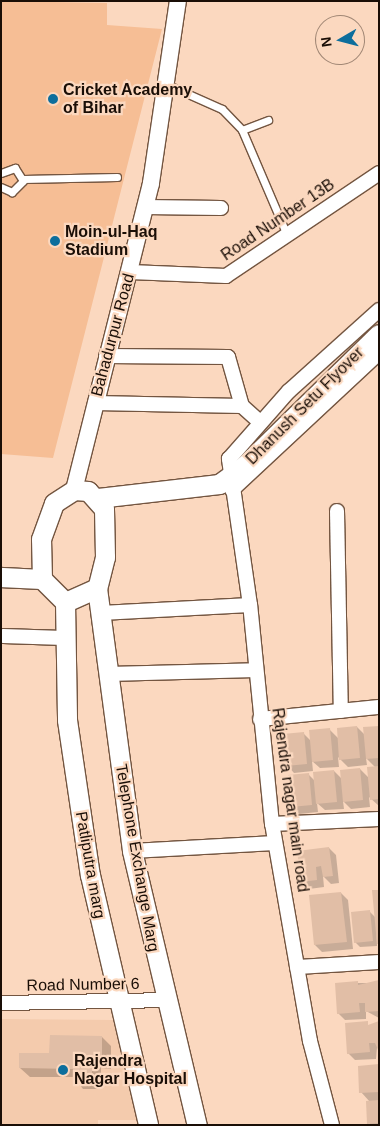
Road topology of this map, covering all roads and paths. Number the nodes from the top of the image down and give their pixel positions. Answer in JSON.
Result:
{"nodes":[{"id":1,"x":178,"y":1,"type":"edge"},
{"id":2,"x":168,"y":85,"type":"junction"},
{"id":3,"x":268,"y":120,"type":"dead end"},
{"id":4,"x":242,"y":130,"type":"junction"},
{"id":5,"x":1,"y":172,"type":"edge"},
{"id":6,"x":378,"y":174,"type":"edge"},
{"id":7,"x":117,"y":177,"type":"dead end"},
{"id":8,"x":23,"y":179,"type":"junction"},
{"id":9,"x":1,"y":187,"type":"edge"},
{"id":10,"x":145,"y":208,"type":"junction"},
{"id":11,"x":221,"y":208,"type":"dead end"},
{"id":12,"x":287,"y":235,"type":"junction"},
{"id":13,"x":130,"y":272,"type":"junction"},
{"id":14,"x":379,"y":310,"type":"edge"},
{"id":15,"x":379,"y":334,"type":"edge"},
{"id":16,"x":379,"y":353,"type":"edge"},
{"id":17,"x":106,"y":356,"type":"junction"},
{"id":18,"x":95,"y":403,"type":"junction"},
{"id":19,"x":242,"y":406,"type":"junction"},
{"id":20,"x":260,"y":422,"type":"junction"},
{"id":21,"x":233,"y":480,"type":"junction"},
{"id":22,"x":74,"y":490,"type":"junction"},
{"id":23,"x":128,"y":495,"type":"junction"},
{"id":24,"x":98,"y":498,"type":"junction"},
{"id":25,"x":337,"y":511,"type":"dead end"},
{"id":26,"x":108,"y":523,"type":"junction"},
{"id":27,"x":1,"y":577,"type":"edge"},
{"id":28,"x":42,"y":579,"type":"junction"},
{"id":29,"x":97,"y":588,"type":"junction"},
{"id":30,"x":64,"y":602,"type":"junction"},
{"id":31,"x":250,"y":605,"type":"junction"},
{"id":32,"x":101,"y":613,"type":"junction"},
{"id":33,"x":3,"y":636,"type":"dead end"},
{"id":34,"x":64,"y":638,"type":"junction"},
{"id":35,"x":256,"y":670,"type":"junction"},
{"id":36,"x":108,"y":674,"type":"junction"},
{"id":37,"x":379,"y":707,"type":"edge"},
{"id":38,"x":341,"y":711,"type":"junction"},
{"id":39,"x":260,"y":719,"type":"junction"},
{"id":40,"x":379,"y":819,"type":"edge"},
{"id":41,"x":272,"y":824,"type":"junction"},
{"id":42,"x":275,"y":843,"type":"junction"},
{"id":43,"x":132,"y":850,"type":"junction"},
{"id":44,"x":379,"y":962,"type":"edge"},
{"id":45,"x":297,"y":967,"type":"junction"},
{"id":46,"x":165,"y":1000,"type":"junction"},
{"id":47,"x":1,"y":1003,"type":"edge"},
{"id":48,"x":118,"y":1004,"type":"junction"},
{"id":49,"x":148,"y":1125,"type":"edge"},
{"id":50,"x":197,"y":1125,"type":"edge"},
{"id":51,"x":332,"y":1125,"type":"edge"}],
"edges":[{"from":1,"to":2,"type":"street","name":"Bahadurpur Road"},
{"from":2,"to":4,"type":"lane"},
{"from":2,"to":10,"type":"street","name":"Bahadurpur Road"},
{"from":3,"to":4,"type":"lane"},
{"from":4,"to":12,"type":"lane"},
{"from":5,"to":8,"type":"lane"},
{"from":6,"to":12,"type":"street","name":"Road Number 13B"},
{"from":7,"to":8,"type":"lane"},
{"from":8,"to":9,"type":"lane"},
{"from":10,"to":11,"type":"street"},
{"from":10,"to":13,"type":"street","name":"Bahadurpur Road"},
{"from":12,"to":13,"type":"street","name":"Road Number 13B"},
{"from":13,"to":17,"type":"street","name":"Bahadurpur Road"},
{"from":14,"to":20,"type":"street","name":"Rajendra nagar main road"},
{"from":15,"to":21,"type":"main road","name":"Dhanush Setu Flyover"},
{"from":16,"to":21,"type":"street"},
{"from":17,"to":18,"type":"street","name":"Bahadurpur Road"},
{"from":17,"to":19,"type":"street"},
{"from":18,"to":19,"type":"street"},
{"from":18,"to":22,"type":"street","name":"Bahadurpur Road"},
{"from":19,"to":20,"type":"street"},
{"from":20,"to":21,"type":"street","name":"Rajendra nagar main road"},
{"from":21,"to":23,"type":"main road"},
{"from":21,"to":31,"type":"street","name":"Rajendra nagar main road"},
{"from":22,"to":24,"type":"main road"},
{"from":22,"to":28,"type":"main road"},
{"from":23,"to":24,"type":"main road"},
{"from":23,"to":26,"type":"main road"},
{"from":24,"to":26,"type":"main road"},
{"from":25,"to":38,"type":"street"},
{"from":26,"to":29,"type":"main road","name":"Telephone Exchange Marg"},
{"from":27,"to":28,"type":"main road"},
{"from":28,"to":30,"type":"main road"},
{"from":29,"to":30,"type":"main road"},
{"from":29,"to":32,"type":"main road","name":"Telephone Exchange Marg"},
{"from":30,"to":34,"type":"main road","name":"Patliputra marg"},
{"from":31,"to":32,"type":"street"},
{"from":31,"to":35,"type":"street","name":"Rajendra nagar main road"},
{"from":32,"to":36,"type":"main road","name":"Telephone Exchange Marg"},
{"from":33,"to":34,"type":"street"},
{"from":34,"to":48,"type":"main road","name":"Patliputra marg"},
{"from":35,"to":36,"type":"street"},
{"from":35,"to":39,"type":"street","name":"Rajendra nagar main road"},
{"from":36,"to":43,"type":"main road","name":"Telephone Exchange Marg"},
{"from":37,"to":38,"type":"street"},
{"from":38,"to":39,"type":"street"},
{"from":39,"to":41,"type":"street","name":"Rajendra nagar main road"},
{"from":40,"to":41,"type":"street"},
{"from":41,"to":42,"type":"street","name":"Rajendra nagar main road"},
{"from":42,"to":43,"type":"street"},
{"from":42,"to":45,"type":"street","name":"Rajendra nagar main road"},
{"from":43,"to":46,"type":"main road","name":"Telephone Exchange Marg"},
{"from":44,"to":45,"type":"street"},
{"from":45,"to":51,"type":"street","name":"Rajendra nagar main road"},
{"from":46,"to":48,"type":"street","name":"Road Number 6"},
{"from":46,"to":50,"type":"main road","name":"Telephone Exchange Marg"},
{"from":47,"to":48,"type":"street","name":"Road Number 6"},
{"from":48,"to":49,"type":"main road","name":"Patliputra marg"}]}
